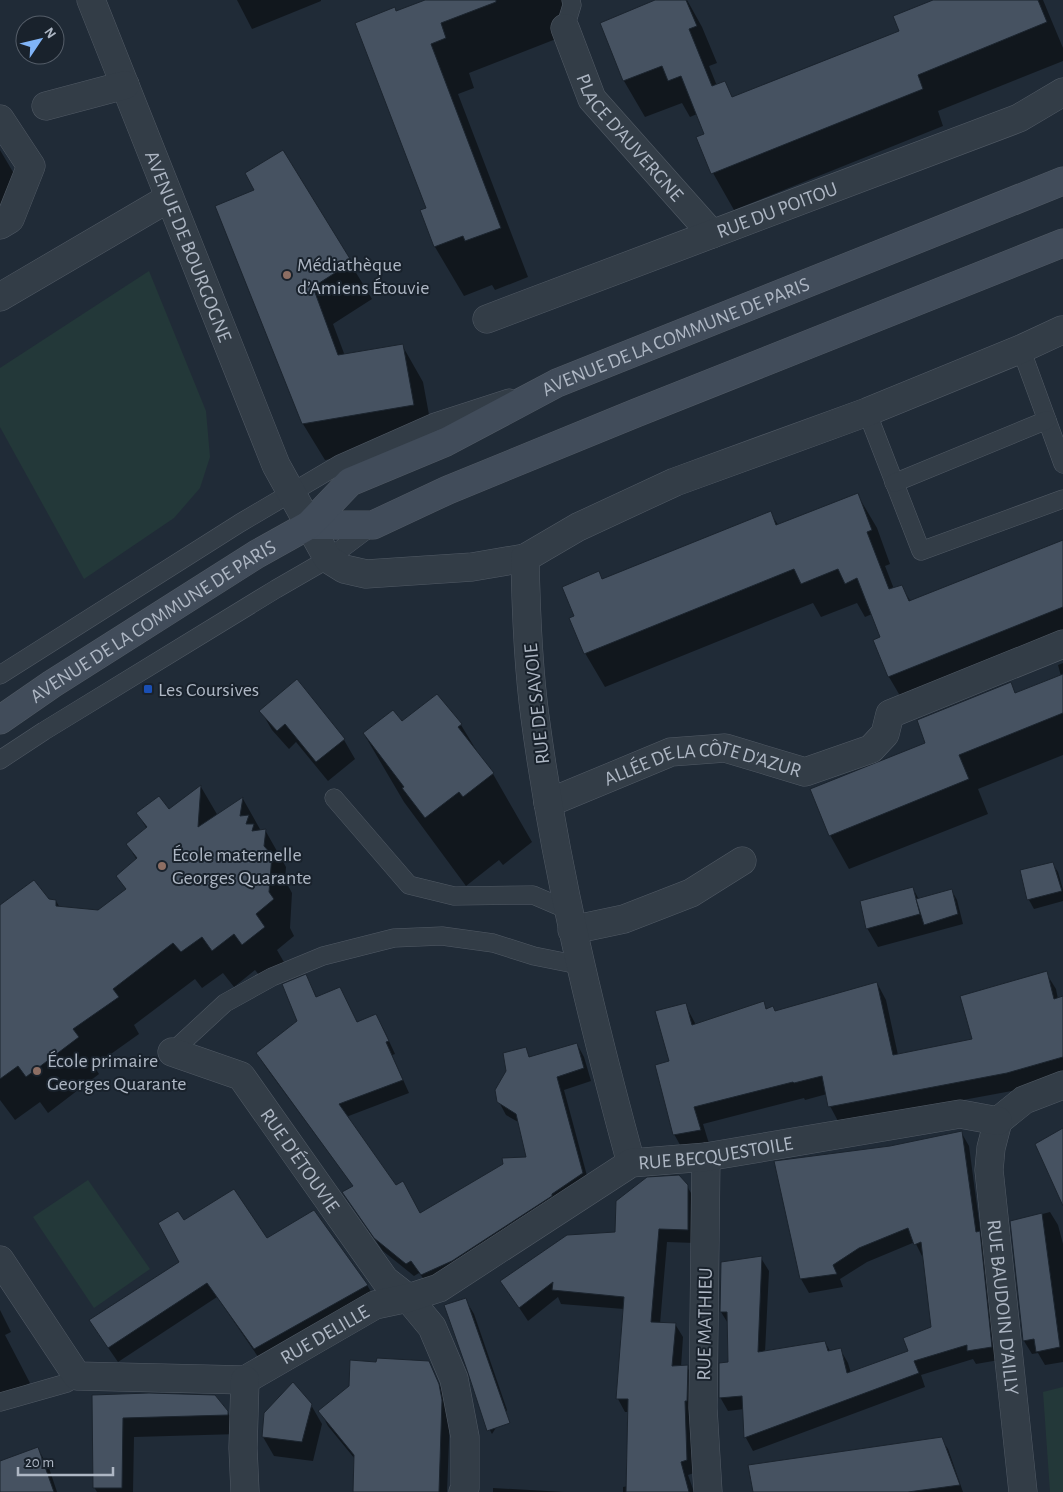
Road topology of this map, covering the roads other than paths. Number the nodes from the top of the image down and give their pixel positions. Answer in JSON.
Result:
{"nodes":[{"id":1,"x":91,"y":0,"type":"edge"},
{"id":2,"x":571,"y":0,"type":"edge"},
{"id":3,"x":565,"y":28,"type":"joint"},
{"id":4,"x":125,"y":85,"type":"junction"},
{"id":5,"x":1063,"y":92,"type":"edge"},
{"id":6,"x":46,"y":106,"type":"dead end"},
{"id":7,"x":0,"y":119,"type":"edge"},
{"id":8,"x":1063,"y":181,"type":"edge"},
{"id":9,"x":169,"y":198,"type":"junction"},
{"id":10,"x":0,"y":225,"type":"edge"},
{"id":11,"x":712,"y":234,"type":"junction"},
{"id":12,"x":1063,"y":243,"type":"edge"},
{"id":13,"x":0,"y":296,"type":"edge"},
{"id":14,"x":487,"y":319,"type":"dead end"},
{"id":15,"x":1062,"y":330,"type":"dead end"},
{"id":16,"x":1021,"y":349,"type":"junction"},
{"id":17,"x":557,"y":384,"type":"junction"},
{"id":18,"x":867,"y":412,"type":"junction"},
{"id":19,"x":1047,"y":420,"type":"junction"},
{"id":20,"x":1063,"y":464,"type":"edge"},
{"id":21,"x":894,"y":483,"type":"junction"},
{"id":22,"x":291,"y":492,"type":"junction"},
{"id":23,"x":1063,"y":499,"type":"edge"},
{"id":24,"x":309,"y":525,"type":"junction"},
{"id":25,"x":373,"y":525,"type":"junction"},
{"id":26,"x":525,"y":558,"type":"junction"},
{"id":27,"x":328,"y":559,"type":"junction"},
{"id":28,"x":1063,"y":644,"type":"edge"},
{"id":29,"x":0,"y":675,"type":"edge"},
{"id":30,"x":0,"y":720,"type":"edge"},
{"id":31,"x":0,"y":760,"type":"edge"},
{"id":32,"x":334,"y":798,"type":"dead end"},
{"id":33,"x":548,"y":804,"type":"junction"},
{"id":34,"x":742,"y":861,"type":"dead end"},
{"id":35,"x":570,"y":920,"type":"junction"},
{"id":36,"x":580,"y":965,"type":"junction"},
{"id":37,"x":172,"y":1052,"type":"joint"},
{"id":38,"x":1063,"y":1086,"type":"edge"},
{"id":39,"x":998,"y":1121,"type":"junction"},
{"id":40,"x":706,"y":1157,"type":"junction"},
{"id":41,"x":631,"y":1163,"type":"junction"},
{"id":42,"x":0,"y":1260,"type":"edge"},
{"id":43,"x":408,"y":1298,"type":"junction"},
{"id":44,"x":77,"y":1376,"type":"junction"},
{"id":45,"x":245,"y":1380,"type":"junction"},
{"id":46,"x":0,"y":1402,"type":"edge"},
{"id":47,"x":246,"y":1492,"type":"edge"},
{"id":48,"x":463,"y":1492,"type":"edge"},
{"id":49,"x":708,"y":1492,"type":"edge"},
{"id":50,"x":1023,"y":1492,"type":"edge"}],
"edges":[{"from":1,"to":4,"type":"street","name":"AVENUE DE BOURGOGNE"},
{"from":2,"to":3,"type":"lane"},
{"from":3,"to":11,"type":"street","name":"PLACE D'AUVERGNE"},
{"from":4,"to":6,"type":"street"},
{"from":4,"to":9,"type":"street","name":"AVENUE DE BOURGOGNE"},
{"from":5,"to":11,"type":"street","name":"RUE DU POITOU"},
{"from":7,"to":10,"type":"street"},
{"from":8,"to":17,"type":"street","name":"AVENUE DE LA COMMUNE DE PARIS"},
{"from":9,"to":13,"type":"street"},
{"from":9,"to":22,"type":"street","name":"AVENUE DE BOURGOGNE"},
{"from":11,"to":14,"type":"street","name":"RUE DU POITOU"},
{"from":12,"to":25,"type":"street","name":"AVENUE DE LA COMMUNE DE PARIS"},
{"from":15,"to":16,"type":"street"},
{"from":16,"to":18,"type":"street"},
{"from":16,"to":19,"type":"lane"},
{"from":17,"to":22,"type":"lane"},
{"from":17,"to":24,"type":"street","name":"AVENUE DE LA COMMUNE DE PARIS"},
{"from":18,"to":21,"type":"lane"},
{"from":18,"to":26,"type":"street"},
{"from":19,"to":20,"type":"lane"},
{"from":19,"to":21,"type":"lane"},
{"from":21,"to":23,"type":"lane"},
{"from":22,"to":24,"type":"street","name":"AVENUE DE BOURGOGNE"},
{"from":22,"to":29,"type":"lane"},
{"from":24,"to":25,"type":"street","name":"AVENUE DE LA COMMUNE DE PARIS"},
{"from":24,"to":27,"type":"street","name":"AVENUE DE BOURGOGNE"},
{"from":24,"to":30,"type":"street","name":"AVENUE DE LA COMMUNE DE PARIS"},
{"from":25,"to":27,"type":"lane"},
{"from":26,"to":27,"type":"street"},
{"from":26,"to":33,"type":"street","name":"RUE DE SAVOIE"},
{"from":27,"to":31,"type":"lane"},
{"from":28,"to":33,"type":"street","name":"ALLÉE DE LA CÔTE D'AZUR"},
{"from":32,"to":35,"type":"lane"},
{"from":33,"to":35,"type":"street","name":"RUE DE SAVOIE"},
{"from":34,"to":35,"type":"street"},
{"from":35,"to":36,"type":"street","name":"RUE DE SAVOIE"},
{"from":36,"to":37,"type":"lane"},
{"from":36,"to":41,"type":"street","name":"RUE DE SAVOIE"},
{"from":37,"to":43,"type":"street","name":"RUE D'ÉTOUVIE"},
{"from":38,"to":39,"type":"street"},
{"from":39,"to":40,"type":"street","name":"RUE BECQUESTOILE"},
{"from":39,"to":50,"type":"street","name":"RUE BAUDOIN D'AILLY"},
{"from":40,"to":41,"type":"street","name":"RUE BECQUESTOILE"},
{"from":40,"to":49,"type":"street","name":"RUE MATHIEU"},
{"from":41,"to":43,"type":"street","name":"RUE BECQUESTOILE"},
{"from":42,"to":44,"type":"street"},
{"from":43,"to":45,"type":"street","name":"RUE DELILLE"},
{"from":43,"to":48,"type":"street","name":"RUE D'ÉTOUVIE"},
{"from":44,"to":45,"type":"street"},
{"from":44,"to":46,"type":"lane"},
{"from":45,"to":47,"type":"street"}]}
